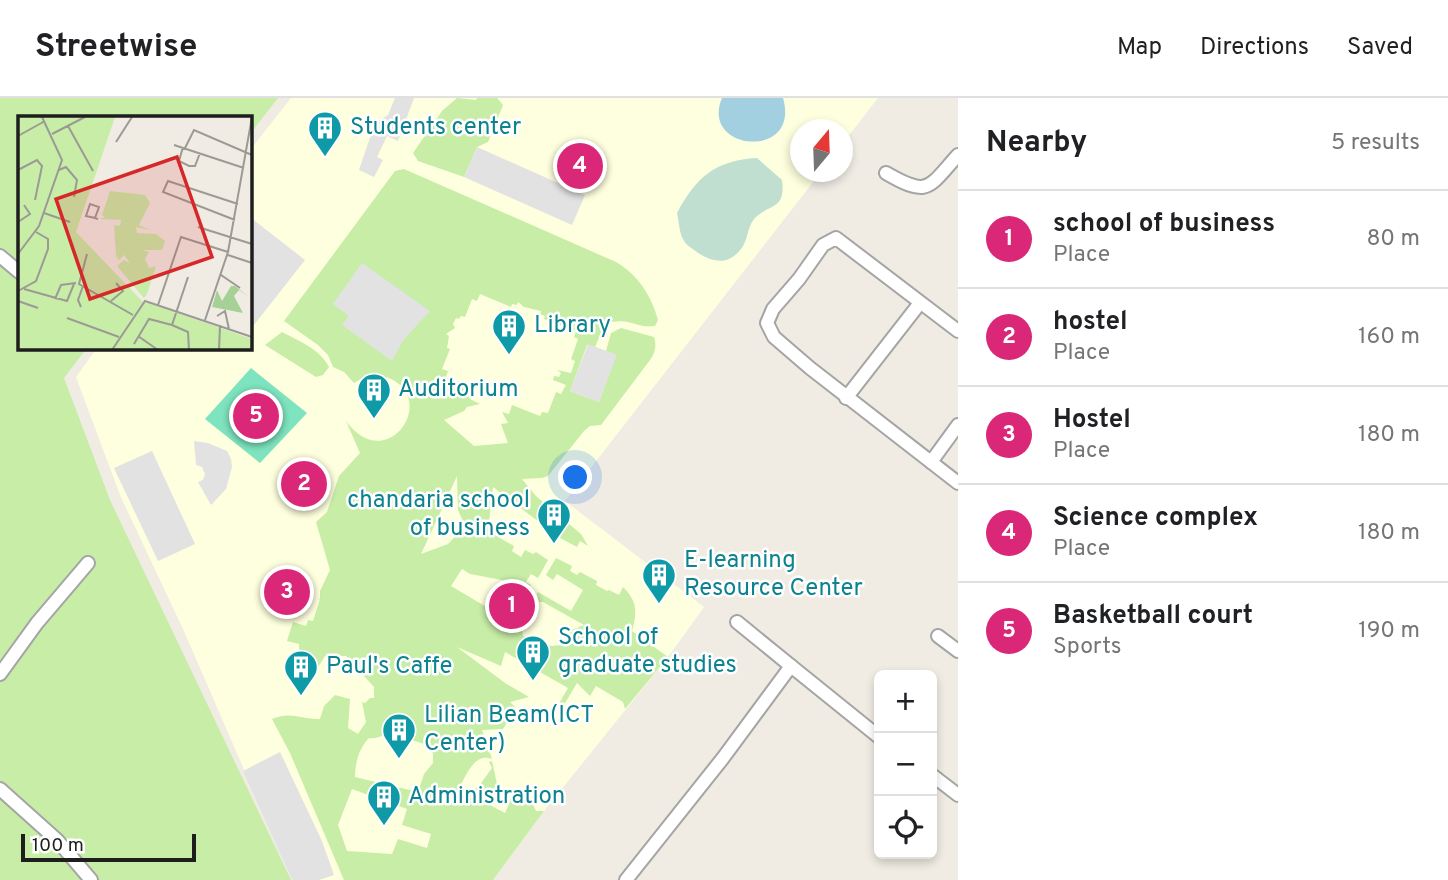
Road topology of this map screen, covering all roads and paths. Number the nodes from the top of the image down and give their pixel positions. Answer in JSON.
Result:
{"nodes":[{"id":1,"x":958,"y":155,"type":"edge"},
{"id":2,"x":886,"y":173,"type":"dead end"},
{"id":3,"x":0,"y":256,"type":"edge"},
{"id":4,"x":18,"y":271,"type":"edge"},
{"id":5,"x":920,"y":303,"type":"junction"},
{"id":6,"x":958,"y":331,"type":"edge"},
{"id":7,"x":846,"y":398,"type":"junction"},
{"id":8,"x":958,"y":425,"type":"edge"},
{"id":9,"x":931,"y":462,"type":"junction"},
{"id":10,"x":958,"y":483,"type":"edge"},
{"id":11,"x":88,"y":563,"type":"dead end"},
{"id":12,"x":737,"y":622,"type":"dead end"},
{"id":13,"x":938,"y":636,"type":"dead end"},
{"id":14,"x":958,"y":651,"type":"edge"},
{"id":15,"x":790,"y":666,"type":"junction"},
{"id":16,"x":0,"y":674,"type":"edge"},
{"id":17,"x":874,"y":733,"type":"edge"},
{"id":18,"x":937,"y":779,"type":"edge"},
{"id":19,"x":0,"y":789,"type":"edge"},
{"id":20,"x":958,"y":795,"type":"edge"},
{"id":21,"x":90,"y":880,"type":"edge"},
{"id":22,"x":626,"y":880,"type":"edge"}],
"edges":[{"from":1,"to":2,"type":"street"},
{"from":3,"to":4,"type":"street"},
{"from":5,"to":6,"type":"street"},
{"from":5,"to":7,"type":"street"},
{"from":5,"to":7,"type":"street"},
{"from":7,"to":9,"type":"street"},
{"from":8,"to":9,"type":"street"},
{"from":9,"to":10,"type":"street"},
{"from":11,"to":16,"type":"street"},
{"from":12,"to":15,"type":"street"},
{"from":13,"to":14,"type":"street"},
{"from":15,"to":17,"type":"street"},
{"from":15,"to":22,"type":"street"},
{"from":18,"to":20,"type":"street"},
{"from":19,"to":21,"type":"street"}]}
